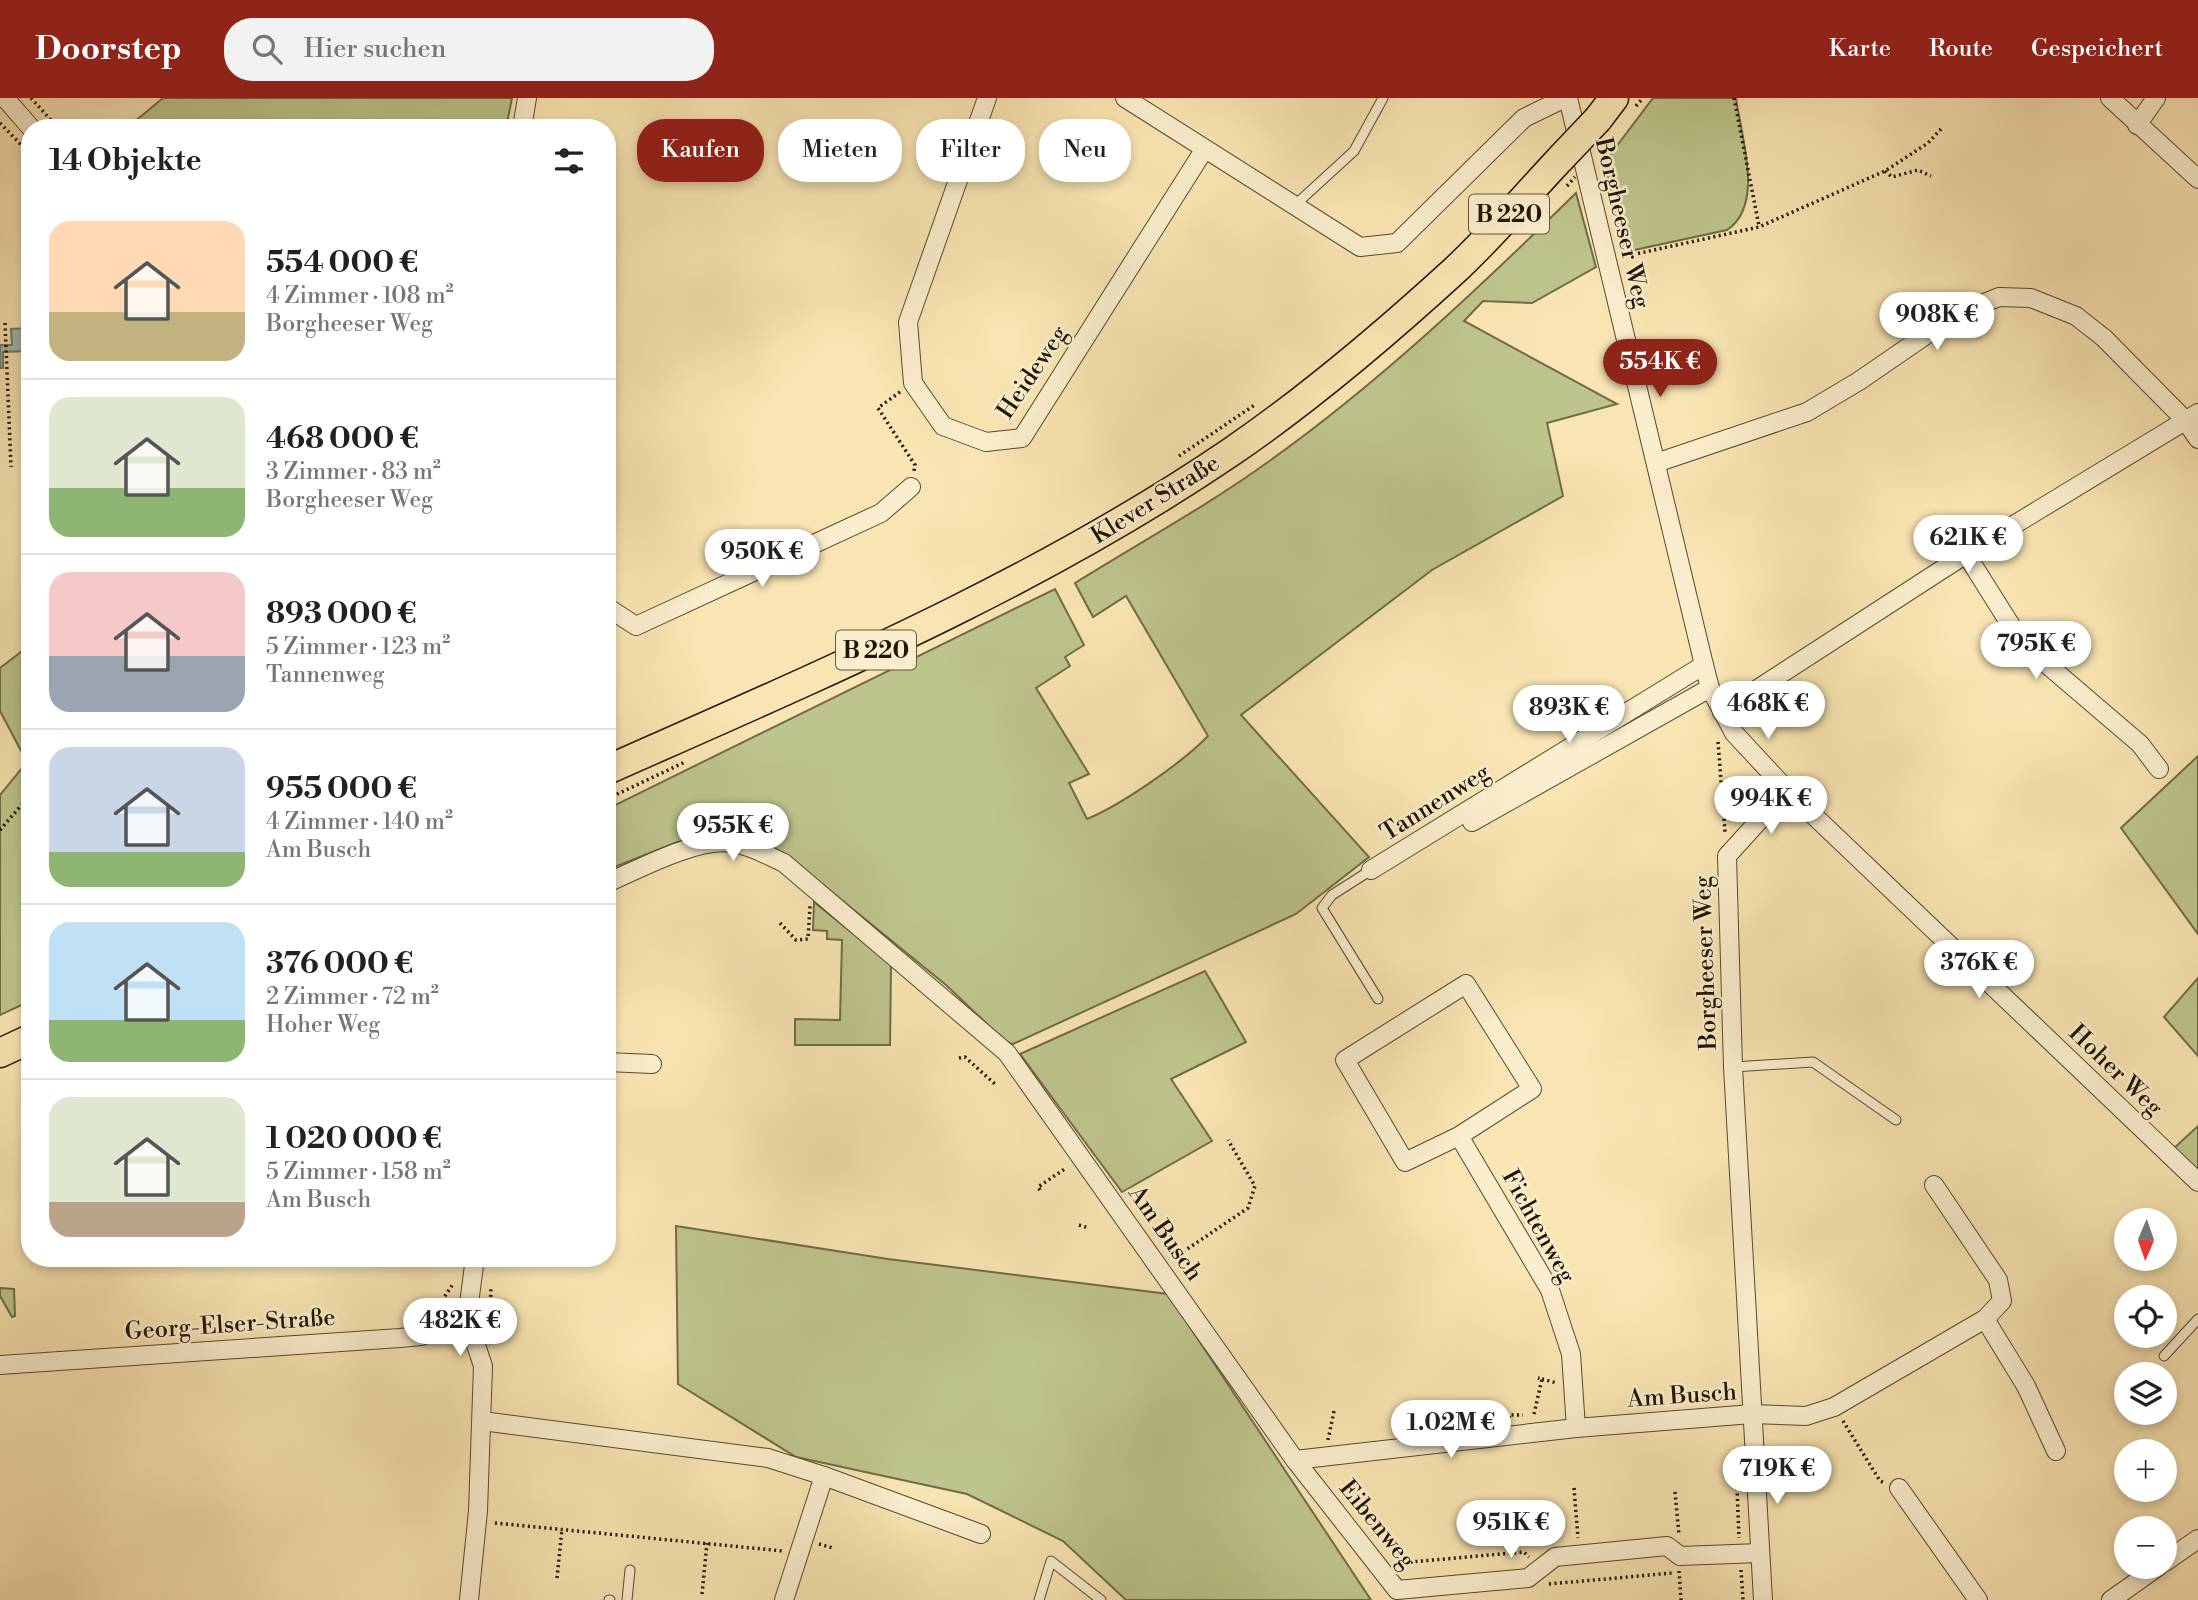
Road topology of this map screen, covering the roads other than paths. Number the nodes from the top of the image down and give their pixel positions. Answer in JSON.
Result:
{"nodes":[{"id":1,"x":5,"y":98,"type":"edge"},
{"id":2,"x":527,"y":98,"type":"edge"},
{"id":3,"x":987,"y":98,"type":"edge"},
{"id":4,"x":1125,"y":98,"type":"edge"},
{"id":5,"x":1383,"y":98,"type":"edge"},
{"id":6,"x":1567,"y":98,"type":"edge"},
{"id":7,"x":2110,"y":98,"type":"edge"},
{"id":8,"x":2156,"y":98,"type":"edge"},
{"id":9,"x":1606,"y":108,"type":"edge"},
{"id":10,"x":24,"y":119,"type":"edge"},
{"id":11,"x":524,"y":119,"type":"edge"},
{"id":12,"x":2137,"y":125,"type":"junction"},
{"id":13,"x":1204,"y":150,"type":"junction"},
{"id":14,"x":2198,"y":179,"type":"edge"},
{"id":15,"x":1294,"y":206,"type":"junction"},
{"id":16,"x":2192,"y":416,"type":"edge"},
{"id":17,"x":2198,"y":439,"type":"edge"},
{"id":18,"x":1656,"y":463,"type":"junction"},
{"id":19,"x":911,"y":487,"type":"road end"},
{"id":20,"x":1966,"y":554,"type":"junction"},
{"id":21,"x":616,"y":613,"type":"edge"},
{"id":22,"x":1704,"y":665,"type":"junction"},
{"id":23,"x":1710,"y":688,"type":"junction"},
{"id":24,"x":1722,"y":712,"type":"junction"},
{"id":25,"x":616,"y":766,"type":"edge"},
{"id":26,"x":2159,"y":769,"type":"dead end"},
{"id":27,"x":1787,"y":790,"type":"junction"},
{"id":28,"x":1448,"y":835,"type":"dead end"},
{"id":29,"x":1371,"y":870,"type":"joint"},
{"id":30,"x":616,"y":879,"type":"edge"},
{"id":31,"x":1378,"y":999,"type":"dead end"},
{"id":32,"x":21,"y":1043,"type":"edge"},
{"id":33,"x":0,"y":1053,"type":"edge"},
{"id":34,"x":616,"y":1062,"type":"edge"},
{"id":35,"x":652,"y":1064,"type":"dead end"},
{"id":36,"x":1733,"y":1067,"type":"junction"},
{"id":37,"x":1896,"y":1120,"type":"dead end"},
{"id":38,"x":1459,"y":1136,"type":"junction"},
{"id":39,"x":2198,"y":1182,"type":"edge"},
{"id":40,"x":1934,"y":1185,"type":"dead end"},
{"id":41,"x":474,"y":1267,"type":"edge"},
{"id":42,"x":1985,"y":1319,"type":"junction"},
{"id":43,"x":2198,"y":1319,"type":"edge"},
{"id":44,"x":460,"y":1323,"type":"junction"},
{"id":45,"x":2164,"y":1356,"type":"dead end"},
{"id":46,"x":0,"y":1365,"type":"edge"},
{"id":47,"x":1752,"y":1414,"type":"junction"},
{"id":48,"x":482,"y":1421,"type":"junction"},
{"id":49,"x":1576,"y":1428,"type":"junction"},
{"id":50,"x":2056,"y":1451,"type":"dead end"},
{"id":51,"x":1295,"y":1460,"type":"junction"},
{"id":52,"x":824,"y":1476,"type":"junction"},
{"id":53,"x":1899,"y":1488,"type":"road end"},
{"id":54,"x":981,"y":1534,"type":"dead end"},
{"id":55,"x":2198,"y":1539,"type":"edge"},
{"id":56,"x":1760,"y":1553,"type":"junction"},
{"id":57,"x":2177,"y":1554,"type":"edge"},
{"id":58,"x":630,"y":1570,"type":"dead end"},
{"id":59,"x":2141,"y":1579,"type":"edge"},
{"id":60,"x":469,"y":1600,"type":"edge"},
{"id":61,"x":627,"y":1600,"type":"edge"},
{"id":62,"x":784,"y":1600,"type":"edge"},
{"id":63,"x":1039,"y":1600,"type":"edge"},
{"id":64,"x":1101,"y":1600,"type":"edge"},
{"id":65,"x":1763,"y":1600,"type":"edge"},
{"id":66,"x":1978,"y":1600,"type":"edge"},
{"id":67,"x":2111,"y":1600,"type":"edge"}],
"edges":[{"from":1,"to":10,"type":"street"},
{"from":2,"to":11,"type":"street"},
{"from":3,"to":13,"type":"street","name":"Heideweg"},
{"from":4,"to":13,"type":"street"},
{"from":5,"to":15,"type":"lane"},
{"from":6,"to":15,"type":"street"},
{"from":6,"to":18,"type":"street","name":"Borgheeser Weg"},
{"from":7,"to":12,"type":"street"},
{"from":8,"to":12,"type":"street"},
{"from":9,"to":25,"type":"main road","name":"Klever Straße","number":"B 220","bridge":true},
{"from":12,"to":14,"type":"street"},
{"from":13,"to":15,"type":"street"},
{"from":16,"to":17,"type":"street"},
{"from":16,"to":18,"type":"street"},
{"from":16,"to":20,"type":"street"},
{"from":18,"to":22,"type":"street","name":"Borgheeser Weg"},
{"from":19,"to":21,"type":"street"},
{"from":20,"to":24,"type":"street"},
{"from":20,"to":26,"type":"street"},
{"from":22,"to":23,"type":"street","name":"Borgheeser Weg"},
{"from":22,"to":29,"type":"street","name":"Tannenweg"},
{"from":23,"to":24,"type":"street","name":"Borgheeser Weg"},
{"from":23,"to":28,"type":"street","name":"Tannenweg"},
{"from":24,"to":27,"type":"street","name":"Borgheeser Weg"},
{"from":27,"to":36,"type":"street","name":"Borgheeser Weg"},
{"from":27,"to":39,"type":"street","name":"Hoher Weg"},
{"from":29,"to":31,"type":"lane"},
{"from":30,"to":51,"type":"street","name":"Am Busch"},
{"from":32,"to":33,"type":"main road"},
{"from":34,"to":35,"type":"street"},
{"from":36,"to":37,"type":"lane"},
{"from":36,"to":47,"type":"street","name":"Borgheeser Weg"},
{"from":38,"to":38,"type":"street"},
{"from":38,"to":49,"type":"street","name":"Fichtenweg"},
{"from":40,"to":42,"type":"street"},
{"from":41,"to":44,"type":"street"},
{"from":42,"to":47,"type":"street","name":"Am Busch"},
{"from":42,"to":50,"type":"street"},
{"from":43,"to":45,"type":"lane"},
{"from":44,"to":46,"type":"street","name":"Georg-Elser-Straße"},
{"from":44,"to":48,"type":"street"},
{"from":47,"to":49,"type":"street","name":"Am Busch"},
{"from":47,"to":56,"type":"street","name":"Borgheeser Weg"},
{"from":48,"to":52,"type":"street"},
{"from":48,"to":60,"type":"street"},
{"from":49,"to":51,"type":"street","name":"Am Busch"},
{"from":51,"to":56,"type":"street","name":"Eibenweg"},
{"from":52,"to":54,"type":"street"},
{"from":52,"to":62,"type":"street"},
{"from":53,"to":66,"type":"street"},
{"from":55,"to":57,"type":"street"},
{"from":56,"to":65,"type":"street","name":"Borgheeser Weg"},
{"from":58,"to":61,"type":"lane"},
{"from":59,"to":67,"type":"street"},
{"from":63,"to":64,"type":"lane"}]}
